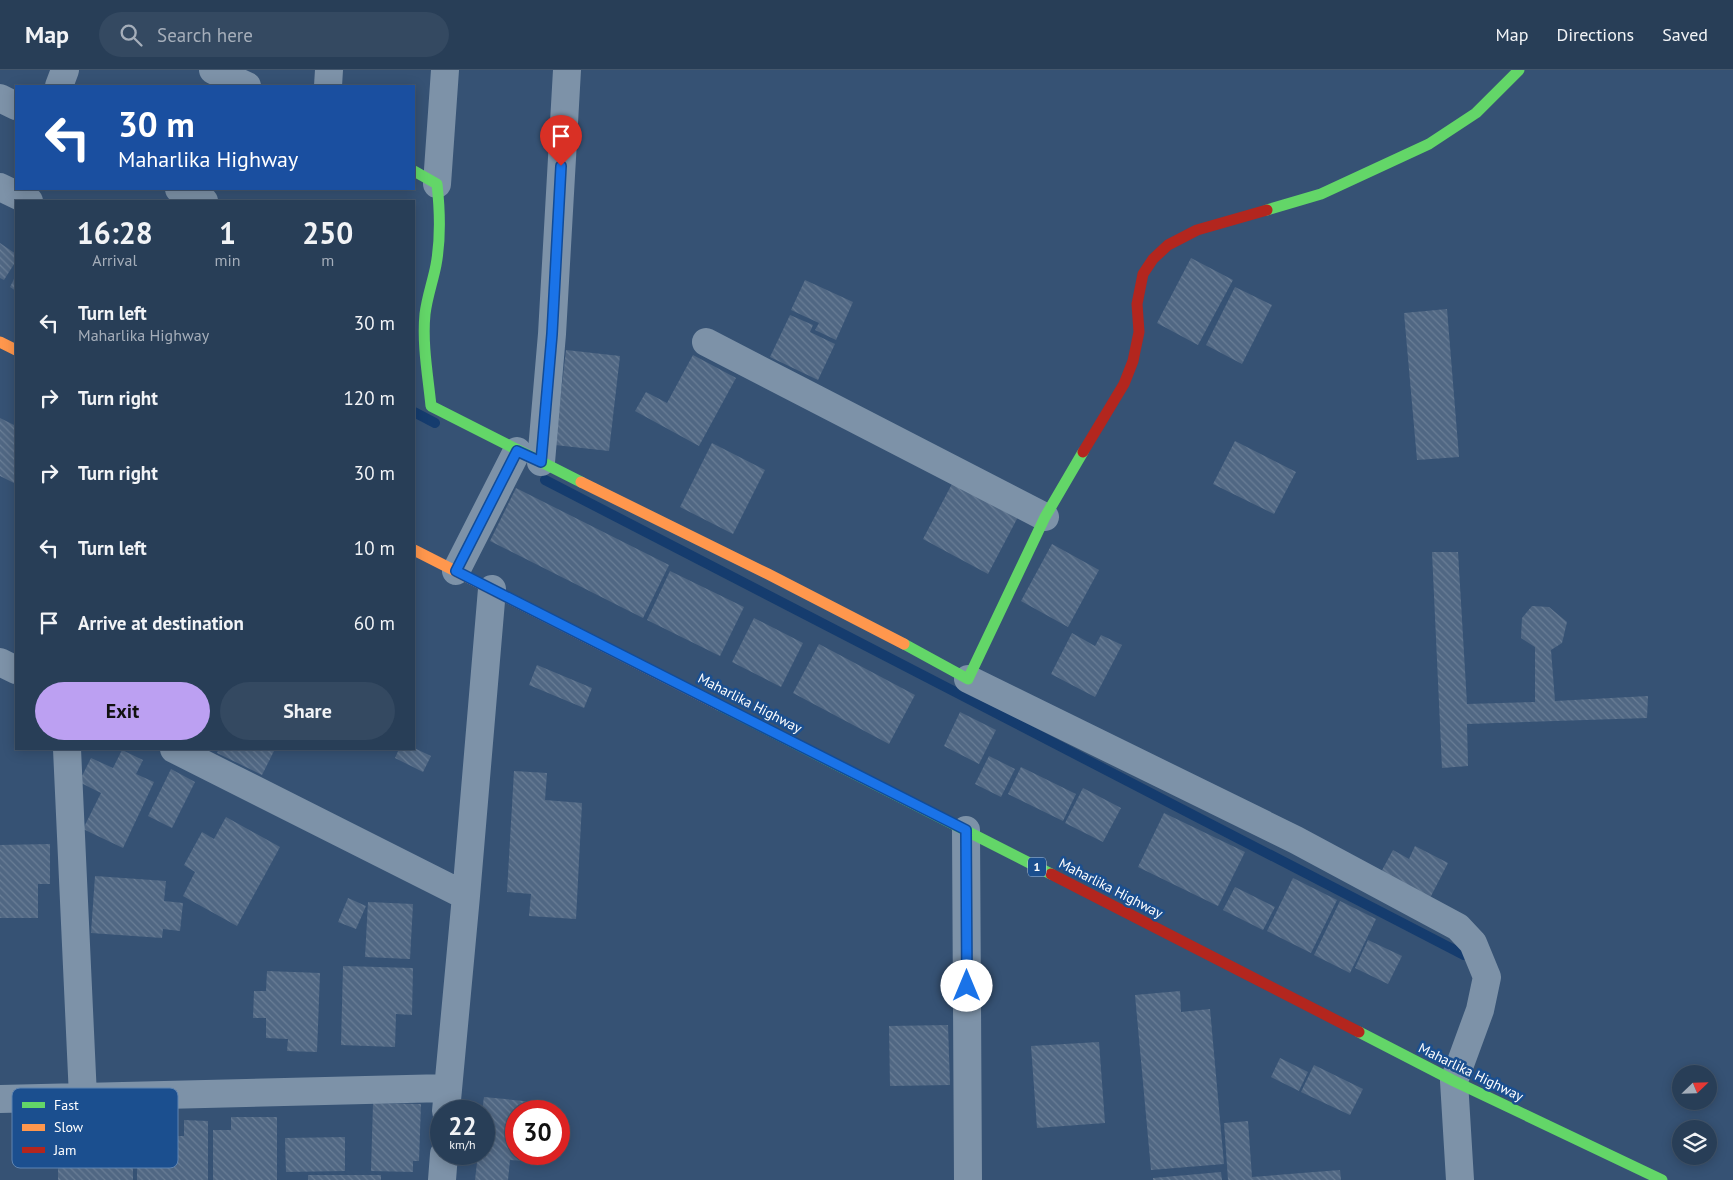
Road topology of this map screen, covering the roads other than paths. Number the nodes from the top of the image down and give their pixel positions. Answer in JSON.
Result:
{"nodes":[{"id":1,"x":65,"y":70,"type":"edge"},
{"id":2,"x":329,"y":70,"type":"edge"},
{"id":3,"x":445,"y":70,"type":"edge"},
{"id":4,"x":567,"y":70,"type":"edge"},
{"id":5,"x":1519,"y":70,"type":"edge"},
{"id":6,"x":59,"y":85,"type":"edge"},
{"id":7,"x":328,"y":85,"type":"edge"},
{"id":8,"x":0,"y":98,"type":"edge"},
{"id":9,"x":15,"y":106,"type":"edge"},
{"id":10,"x":425,"y":178,"type":"edge"},
{"id":11,"x":0,"y":187,"type":"edge"},
{"id":12,"x":181,"y":190,"type":"edge"},
{"id":13,"x":26,"y":200,"type":"edge"},
{"id":14,"x":202,"y":200,"type":"edge"},
{"id":15,"x":420,"y":311,"type":"edge"},
{"id":16,"x":0,"y":342,"type":"edge"},
{"id":17,"x":706,"y":342,"type":"dead end"},
{"id":18,"x":15,"y":350,"type":"edge"},
{"id":19,"x":422,"y":402,"type":"edge"},
{"id":20,"x":529,"y":457,"type":"junction"},
{"id":21,"x":1045,"y":517,"type":"junction"},
{"id":22,"x":415,"y":550,"type":"edge"},
{"id":23,"x":456,"y":571,"type":"junction"},
{"id":24,"x":492,"y":589,"type":"junction"},
{"id":25,"x":0,"y":662,"type":"edge"},
{"id":26,"x":15,"y":670,"type":"edge"},
{"id":27,"x":968,"y":679,"type":"junction"},
{"id":28,"x":68,"y":750,"type":"edge"},
{"id":29,"x":176,"y":750,"type":"edge"},
{"id":30,"x":966,"y":830,"type":"junction"},
{"id":31,"x":466,"y":896,"type":"junction"},
{"id":32,"x":1454,"y":1081,"type":"junction"},
{"id":33,"x":83,"y":1088,"type":"edge"},
{"id":34,"x":178,"y":1098,"type":"edge"},
{"id":35,"x":446,"y":1100,"type":"edge"},
{"id":36,"x":443,"y":1165,"type":"edge"},
{"id":37,"x":442,"y":1180,"type":"edge"},
{"id":38,"x":968,"y":1180,"type":"edge"},
{"id":39,"x":1460,"y":1180,"type":"edge"},
{"id":40,"x":1662,"y":1180,"type":"edge"}],
"edges":[{"from":1,"to":6,"type":"street"},
{"from":2,"to":7,"type":"street"},
{"from":3,"to":10,"type":"street"},
{"from":4,"to":20,"type":"street"},
{"from":5,"to":21,"type":"main road"},
{"from":8,"to":9,"type":"street"},
{"from":10,"to":15,"type":"main road"},
{"from":11,"to":13,"type":"street"},
{"from":12,"to":14,"type":"street"},
{"from":15,"to":19,"type":"main road"},
{"from":16,"to":18,"type":"main road"},
{"from":17,"to":21,"type":"street"},
{"from":19,"to":20,"type":"main road"},
{"from":20,"to":23,"type":"street"},
{"from":20,"to":27,"type":"main road"},
{"from":21,"to":27,"type":"main road"},
{"from":22,"to":23,"type":"main road","name":"Maharlika Highway","number":"1"},
{"from":23,"to":24,"type":"main road","name":"Maharlika Highway","number":"1"},
{"from":24,"to":30,"type":"main road","name":"Maharlika Highway","number":"1"},
{"from":24,"to":31,"type":"street"},
{"from":25,"to":26,"type":"street"},
{"from":27,"to":32,"type":"street"},
{"from":28,"to":33,"type":"street"},
{"from":29,"to":31,"type":"street"},
{"from":30,"to":32,"type":"main road","name":"Maharlika Highway","number":"1"},
{"from":30,"to":38,"type":"street"},
{"from":31,"to":35,"type":"street"},
{"from":32,"to":39,"type":"street"},
{"from":32,"to":40,"type":"main road","name":"Maharlika Highway","number":"1"},
{"from":34,"to":35,"type":"street"},
{"from":36,"to":37,"type":"street"}]}
